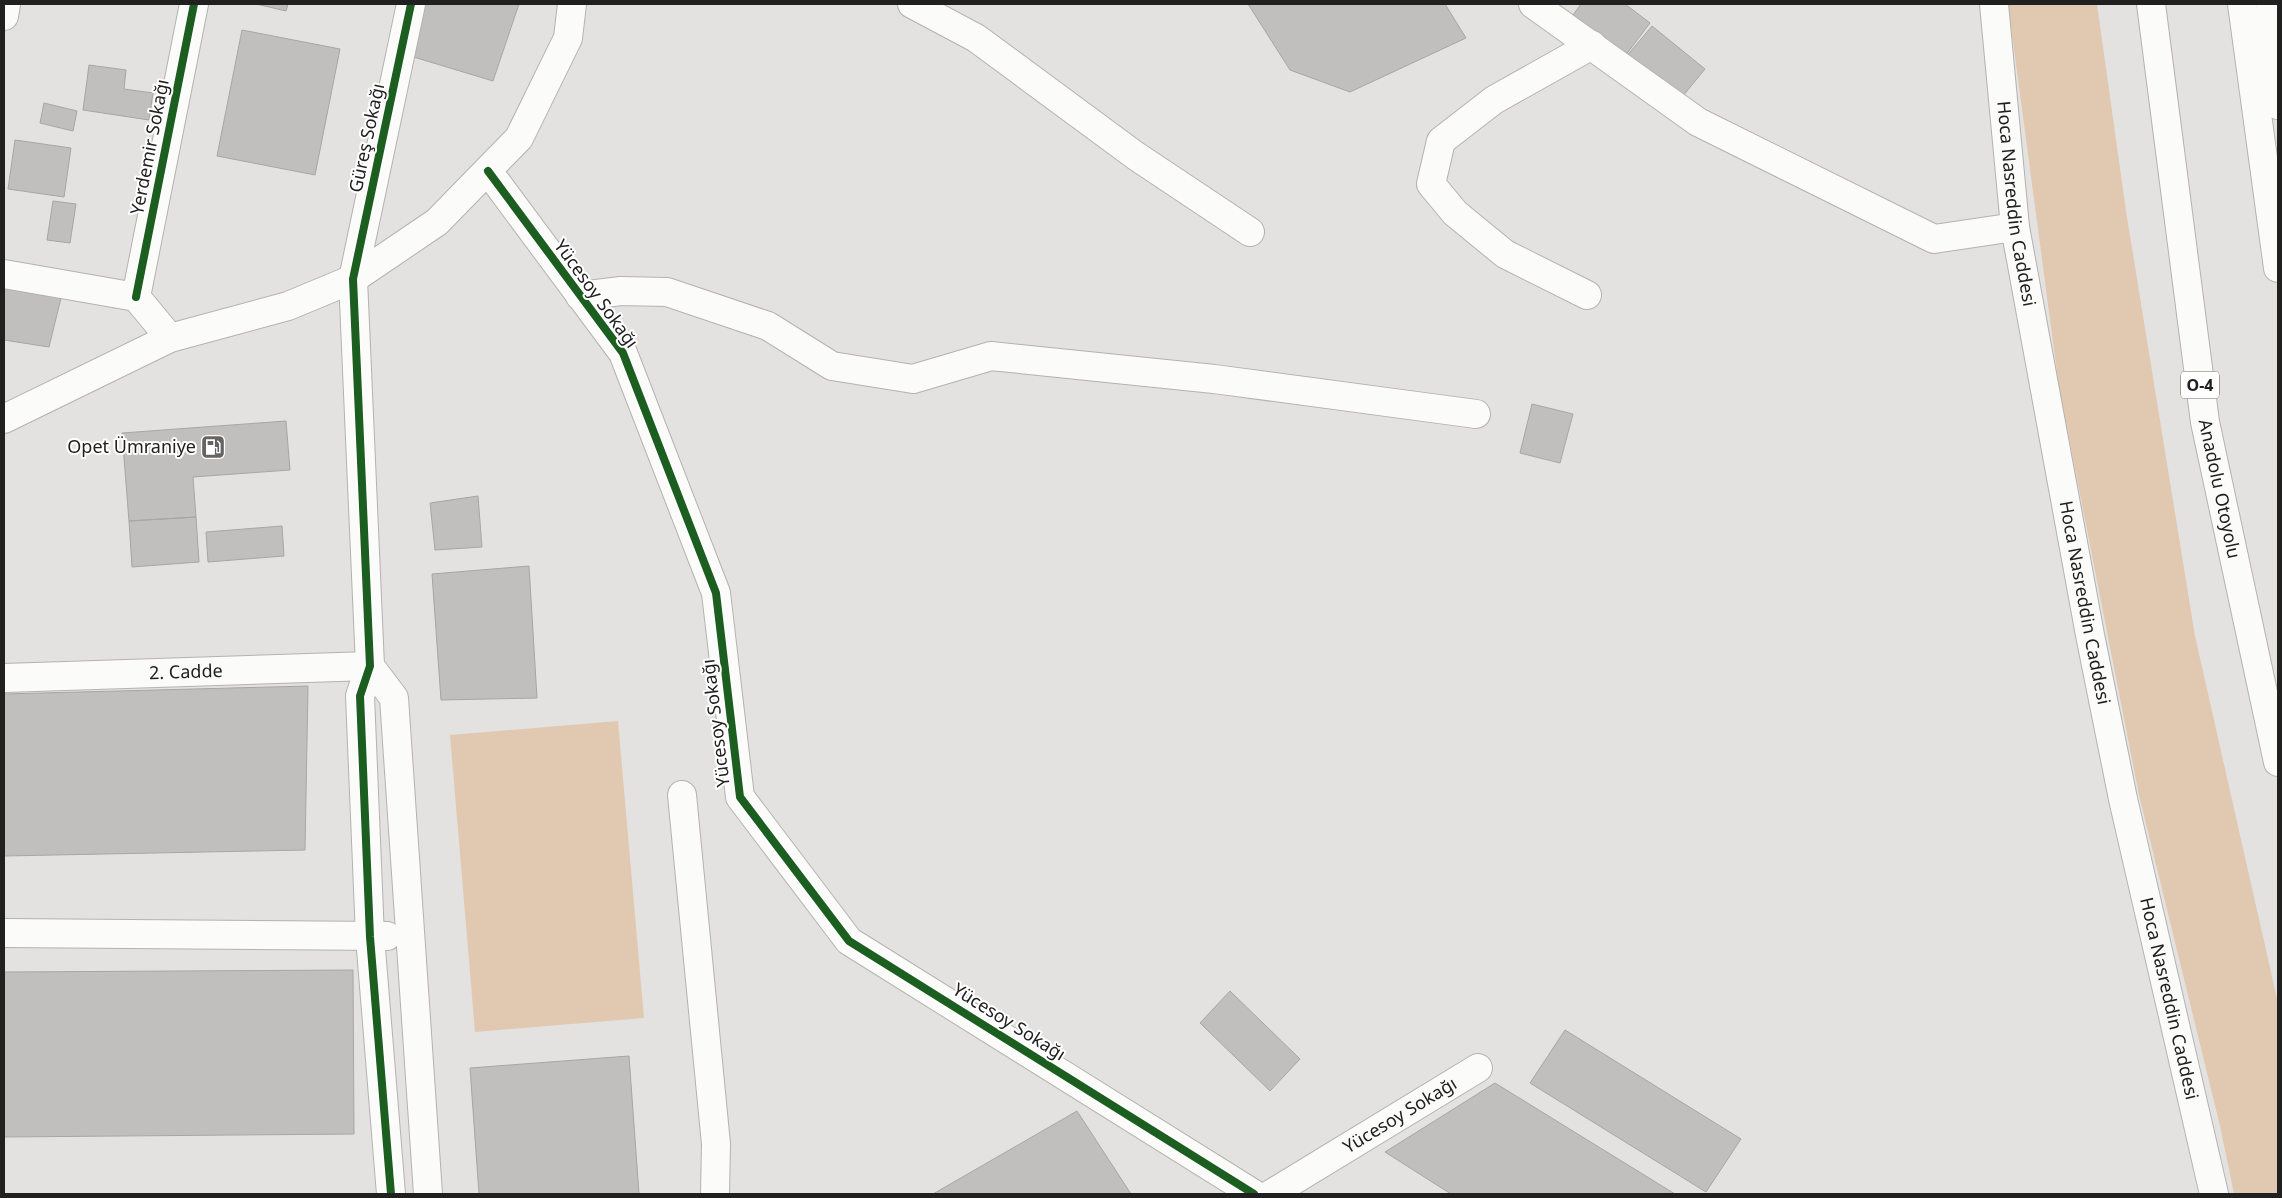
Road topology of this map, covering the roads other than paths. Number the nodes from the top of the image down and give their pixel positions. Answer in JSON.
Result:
{"nodes":[{"id":1,"x":6,"y":4,"type":"edge"},
{"id":2,"x":194,"y":4,"type":"edge"},
{"id":3,"x":411,"y":4,"type":"edge"},
{"id":4,"x":572,"y":4,"type":"edge"},
{"id":5,"x":912,"y":4,"type":"edge"},
{"id":6,"x":1533,"y":4,"type":"edge"},
{"id":7,"x":1994,"y":4,"type":"edge"},
{"id":8,"x":2151,"y":4,"type":"edge"},
{"id":9,"x":2242,"y":4,"type":"edge"},
{"id":10,"x":2270,"y":4,"type":"edge"},
{"id":11,"x":4,"y":16,"type":"edge"},
{"id":12,"x":1592,"y":46,"type":"junction"},
{"id":13,"x":2278,"y":105,"type":"edge"},
{"id":14,"x":488,"y":171,"type":"junction"},
{"id":15,"x":2015,"y":227,"type":"junction"},
{"id":16,"x":1250,"y":232,"type":"dead end"},
{"id":17,"x":2278,"y":268,"type":"edge"},
{"id":18,"x":4,"y":274,"type":"edge"},
{"id":19,"x":353,"y":279,"type":"junction"},
{"id":20,"x":1587,"y":294,"type":"dead end"},
{"id":21,"x":580,"y":296,"type":"junction"},
{"id":22,"x":136,"y":297,"type":"junction"},
{"id":23,"x":170,"y":338,"type":"junction"},
{"id":24,"x":1476,"y":414,"type":"dead end"},
{"id":25,"x":4,"y":419,"type":"edge"},
{"id":26,"x":370,"y":666,"type":"junction"},
{"id":27,"x":4,"y":678,"type":"edge"},
{"id":28,"x":2278,"y":762,"type":"edge"},
{"id":29,"x":682,"y":795,"type":"dead end"},
{"id":30,"x":4,"y":933,"type":"edge"},
{"id":31,"x":370,"y":936,"type":"junction"},
{"id":32,"x":409,"y":936,"type":"junction"},
{"id":33,"x":1478,"y":1068,"type":"dead end"},
{"id":34,"x":391,"y":1194,"type":"edge"},
{"id":35,"x":428,"y":1194,"type":"edge"},
{"id":36,"x":715,"y":1194,"type":"edge"},
{"id":37,"x":1254,"y":1194,"type":"edge"},
{"id":38,"x":1271,"y":1194,"type":"edge"},
{"id":39,"x":2214,"y":1194,"type":"edge"}],
"edges":[{"from":1,"to":11,"type":"main road"},
{"from":2,"to":22,"type":"main road","name":"Yerdemir Sokağı"},
{"from":3,"to":19,"type":"main road","name":"Güreş Sokağı"},
{"from":4,"to":14,"type":"main road"},
{"from":5,"to":16,"type":"main road"},
{"from":6,"to":12,"type":"main road"},
{"from":7,"to":15,"type":"main road","name":"Hoca Nasreddin Caddesi"},
{"from":8,"to":28,"type":"main road","name":"Anadolu Otoyolu","number":"O-4"},
{"from":9,"to":17,"type":"main road"},
{"from":10,"to":13,"type":"main road"},
{"from":12,"to":15,"type":"main road"},
{"from":12,"to":20,"type":"main road"},
{"from":14,"to":19,"type":"main road"},
{"from":14,"to":21,"type":"main road","name":"Yücesoy Sokağı"},
{"from":15,"to":39,"type":"main road","name":"Hoca Nasreddin Caddesi"},
{"from":18,"to":22,"type":"main road"},
{"from":19,"to":23,"type":"main road"},
{"from":19,"to":26,"type":"main road","name":"Güreş Sokağı"},
{"from":21,"to":24,"type":"main road"},
{"from":21,"to":37,"type":"main road","name":"Yücesoy Sokağı"},
{"from":22,"to":23,"type":"main road"},
{"from":23,"to":25,"type":"main road"},
{"from":26,"to":27,"type":"main road","name":"2. Cadde"},
{"from":26,"to":31,"type":"main road"},
{"from":26,"to":32,"type":"main road"},
{"from":29,"to":36,"type":"main road"},
{"from":30,"to":31,"type":"main road"},
{"from":31,"to":32,"type":"main road"},
{"from":31,"to":34,"type":"main road"},
{"from":32,"to":35,"type":"main road"},
{"from":33,"to":38,"type":"main road","name":"Yücesoy Sokağı"}]}
